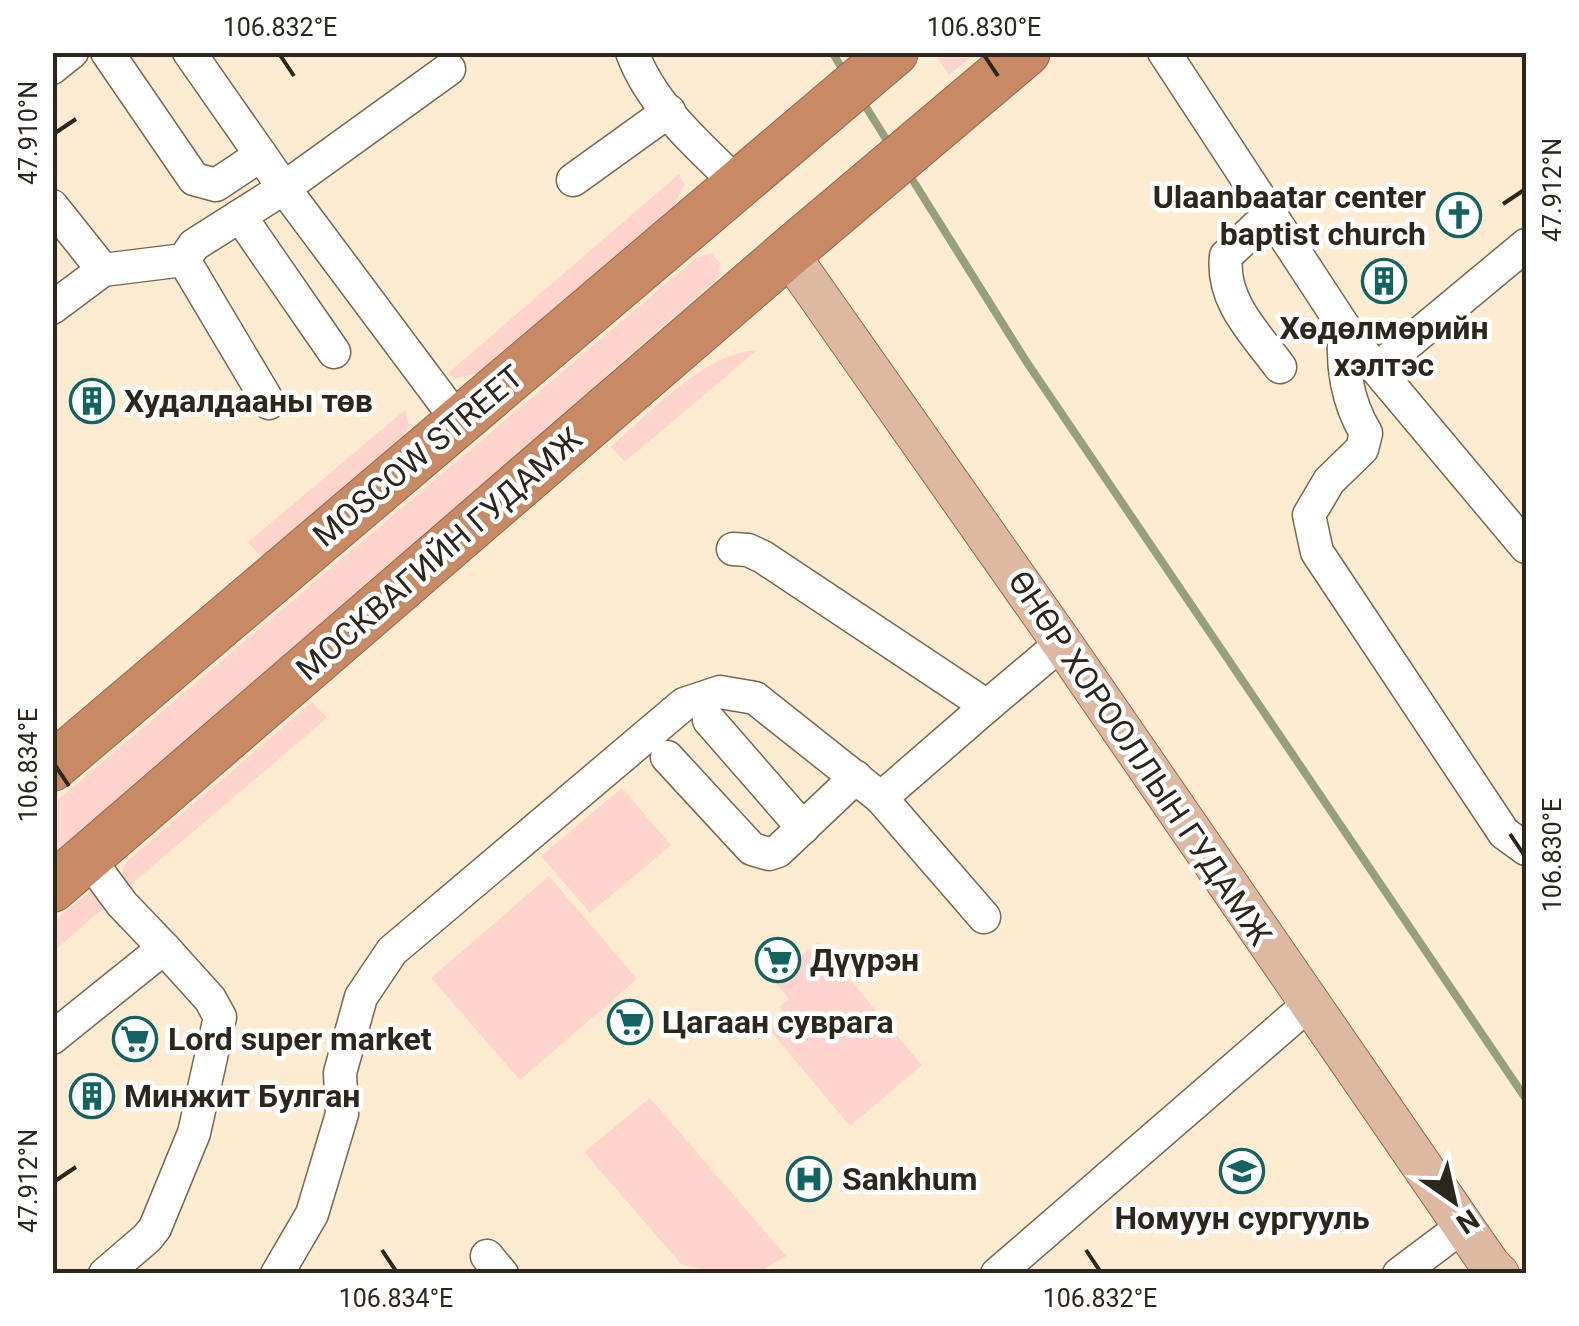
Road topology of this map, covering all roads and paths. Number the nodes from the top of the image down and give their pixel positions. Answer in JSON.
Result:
{"nodes":[{"id":1,"x":72,"y":52,"type":"edge"},
{"id":2,"x":107,"y":52,"type":"edge"},
{"id":3,"x":189,"y":52,"type":"edge"},
{"id":4,"x":632,"y":52,"type":"edge"},
{"id":5,"x":894,"y":52,"type":"edge"},
{"id":6,"x":1026,"y":52,"type":"edge"},
{"id":7,"x":1164,"y":52,"type":"edge"},
{"id":8,"x":52,"y":68,"type":"edge"},
{"id":9,"x":449,"y":68,"type":"dead end"},
{"id":10,"x":669,"y":111,"type":"junction"},
{"id":11,"x":261,"y":155,"type":"junction"},
{"id":12,"x":574,"y":180,"type":"dead end"},
{"id":13,"x":739,"y":185,"type":"junction"},
{"id":14,"x":284,"y":188,"type":"junction"},
{"id":15,"x":52,"y":206,"type":"edge"},
{"id":16,"x":1269,"y":215,"type":"junction"},
{"id":17,"x":240,"y":216,"type":"junction"},
{"id":18,"x":1526,"y":245,"type":"edge"},
{"id":19,"x":788,"y":253,"type":"junction"},
{"id":20,"x":184,"y":260,"type":"junction"},
{"id":21,"x":103,"y":270,"type":"junction"},
{"id":22,"x":52,"y":308,"type":"edge"},
{"id":23,"x":1344,"y":328,"type":"junction"},
{"id":24,"x":334,"y":352,"type":"dead end"},
{"id":25,"x":1280,"y":368,"type":"dead end"},
{"id":26,"x":1378,"y":368,"type":"junction"},
{"id":27,"x":269,"y":403,"type":"dead end"},
{"id":28,"x":458,"y":421,"type":"junction"},
{"id":29,"x":1526,"y":547,"type":"edge"},
{"id":30,"x":732,"y":549,"type":"dead end"},
{"id":31,"x":1062,"y":643,"type":"junction"},
{"id":32,"x":987,"y":706,"type":"junction"},
{"id":33,"x":710,"y":720,"type":"dead end"},
{"id":34,"x":667,"y":757,"type":"dead end"},
{"id":35,"x":52,"y":767,"type":"edge"},
{"id":36,"x":869,"y":787,"type":"junction"},
{"id":37,"x":803,"y":828,"type":"junction"},
{"id":38,"x":1526,"y":849,"type":"edge"},
{"id":39,"x":70,"y":873,"type":"edge"},
{"id":40,"x":984,"y":917,"type":"dead end"},
{"id":41,"x":164,"y":948,"type":"junction"},
{"id":42,"x":1308,"y":1004,"type":"junction"},
{"id":43,"x":52,"y":1038,"type":"edge"},
{"id":44,"x":1463,"y":1226,"type":"junction"},
{"id":45,"x":1491,"y":1271,"type":"edge"},
{"id":46,"x":105,"y":1274,"type":"edge"},
{"id":47,"x":277,"y":1274,"type":"edge"},
{"id":48,"x":997,"y":1274,"type":"edge"},
{"id":49,"x":1399,"y":1274,"type":"edge"}],
"edges":[{"from":1,"to":8,"type":"street"},
{"from":2,"to":11,"type":"street"},
{"from":3,"to":11,"type":"street"},
{"from":4,"to":10,"type":"street"},
{"from":5,"to":13,"type":"highway","name":"MOSCOW STREET"},
{"from":6,"to":19,"type":"highway","name":"МОСКВАГИЙН ГУДАМЖ"},
{"from":7,"to":16,"type":"street"},
{"from":9,"to":14,"type":"street"},
{"from":10,"to":12,"type":"street"},
{"from":10,"to":13,"type":"street"},
{"from":11,"to":14,"type":"street"},
{"from":13,"to":28,"type":"highway","name":"MOSCOW STREET"},
{"from":14,"to":17,"type":"street"},
{"from":14,"to":28,"type":"street"},
{"from":15,"to":21,"type":"street"},
{"from":16,"to":23,"type":"street"},
{"from":16,"to":25,"type":"street"},
{"from":17,"to":20,"type":"street"},
{"from":17,"to":24,"type":"street"},
{"from":18,"to":26,"type":"street"},
{"from":19,"to":31,"type":"main road","name":"ӨНӨР ХОРООЛЛЫН ГУДАМЖ"},
{"from":19,"to":39,"type":"highway","name":"МОСКВАГИЙН ГУДАМЖ"},
{"from":20,"to":21,"type":"street"},
{"from":20,"to":27,"type":"street"},
{"from":21,"to":22,"type":"street"},
{"from":23,"to":26,"type":"street"},
{"from":23,"to":38,"type":"street"},
{"from":26,"to":29,"type":"street"},
{"from":28,"to":35,"type":"highway","name":"MOSCOW STREET"},
{"from":30,"to":32,"type":"street"},
{"from":31,"to":32,"type":"street"},
{"from":31,"to":42,"type":"main road","name":"ӨНӨР ХОРООЛЛЫН ГУДАМЖ"},
{"from":32,"to":36,"type":"street"},
{"from":33,"to":37,"type":"street"},
{"from":34,"to":37,"type":"street"},
{"from":36,"to":37,"type":"street"},
{"from":36,"to":40,"type":"street"},
{"from":36,"to":47,"type":"street"},
{"from":39,"to":41,"type":"street"},
{"from":41,"to":43,"type":"street"},
{"from":41,"to":46,"type":"street"},
{"from":42,"to":44,"type":"main road","name":"ӨНӨР ХОРООЛЛЫН ГУДАМЖ"},
{"from":42,"to":48,"type":"street"},
{"from":44,"to":45,"type":"main road","name":"ӨНӨР ХОРООЛЛЫН ГУДАМЖ"},
{"from":44,"to":49,"type":"street"}]}
